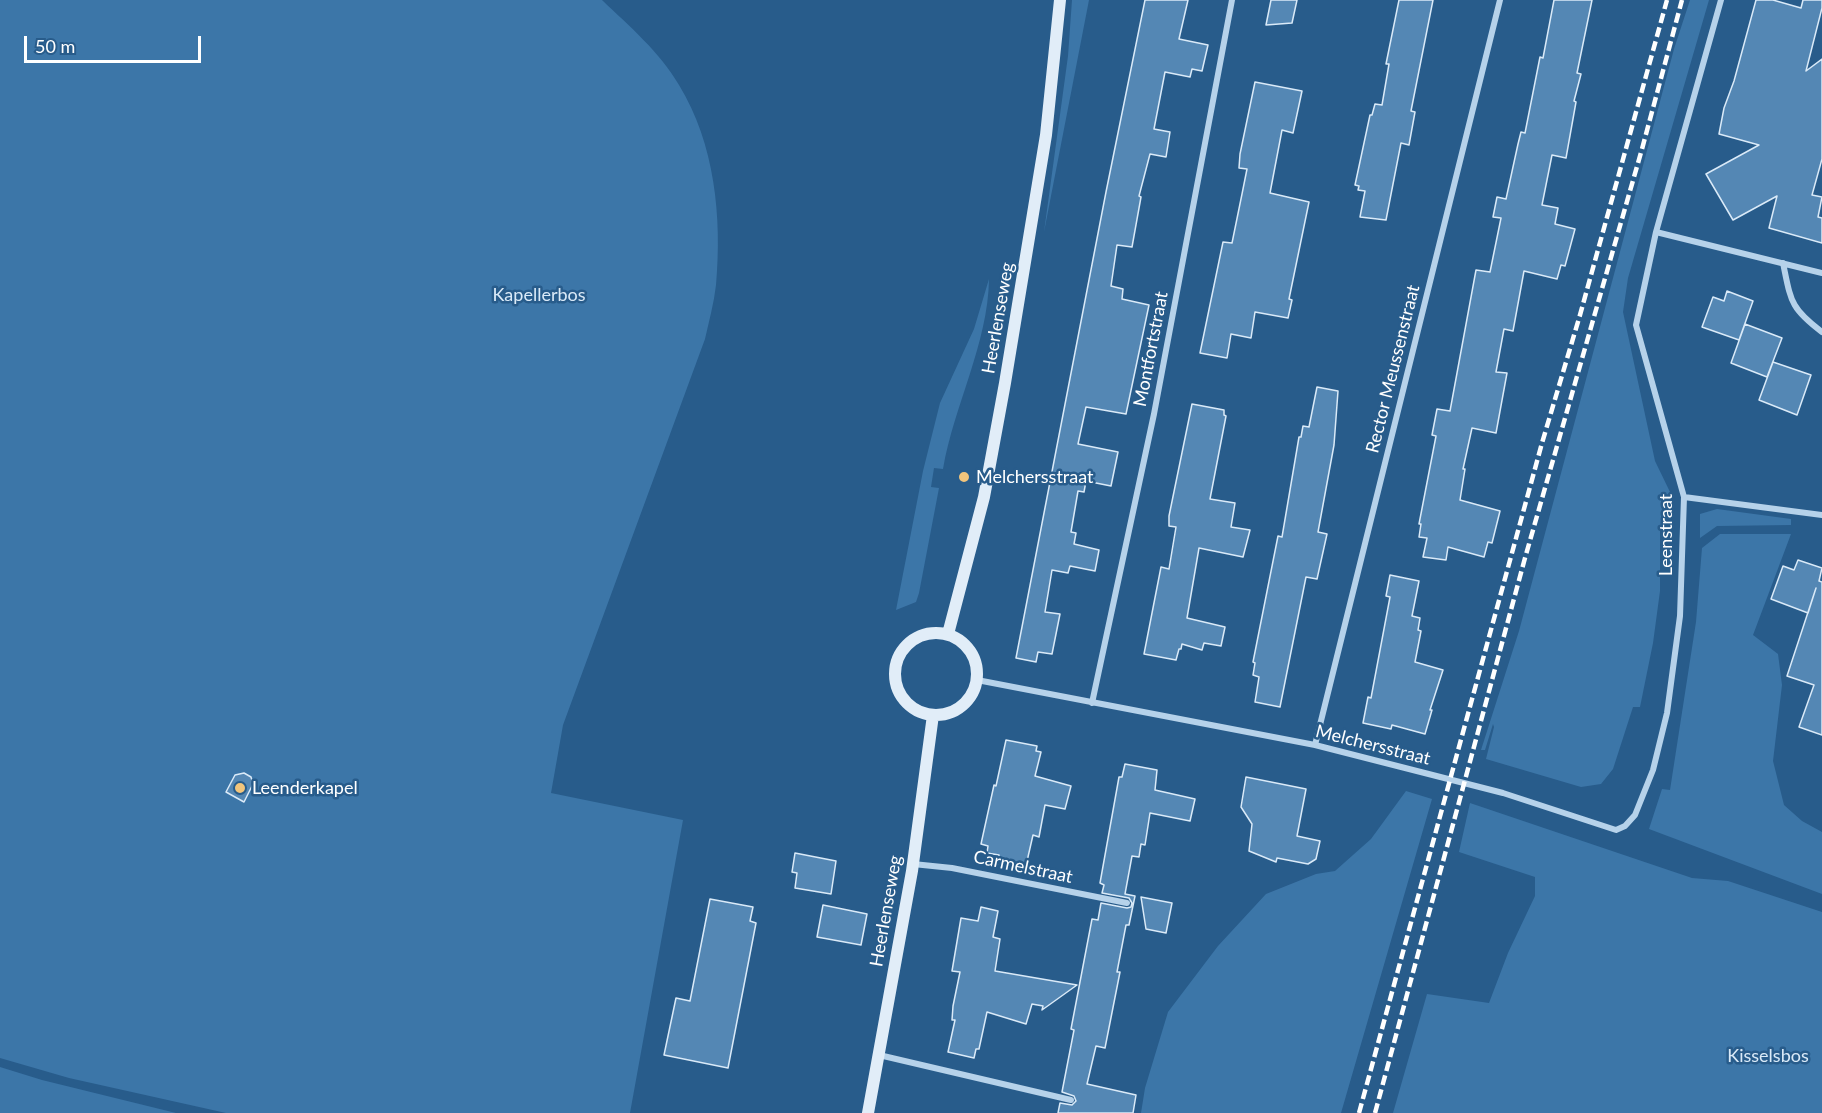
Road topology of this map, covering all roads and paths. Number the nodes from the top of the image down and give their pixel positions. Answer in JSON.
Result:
{"nodes":[{"id":1,"x":1232,"y":0,"type":"edge"},
{"id":2,"x":1500,"y":0,"type":"edge"},
{"id":3,"x":1721,"y":0,"type":"edge"},
{"id":4,"x":1060,"y":1,"type":"edge"},
{"id":5,"x":1656,"y":232,"type":"junction"},
{"id":6,"x":1783,"y":263,"type":"junction"},
{"id":7,"x":1822,"y":273,"type":"edge"},
{"id":8,"x":1822,"y":332,"type":"edge"},
{"id":9,"x":1684,"y":497,"type":"junction"},
{"id":10,"x":1822,"y":516,"type":"edge"},
{"id":11,"x":948,"y":634,"type":"junction"},
{"id":12,"x":977,"y":680,"type":"junction"},
{"id":13,"x":1092,"y":703,"type":"junction"},
{"id":14,"x":933,"y":715,"type":"junction"},
{"id":15,"x":1315,"y":745,"type":"junction"},
{"id":16,"x":1616,"y":830,"type":"joint"},
{"id":17,"x":913,"y":864,"type":"junction"},
{"id":18,"x":1127,"y":903,"type":"dead end"},
{"id":19,"x":878,"y":1055,"type":"junction"},
{"id":20,"x":1071,"y":1100,"type":"dead end"},
{"id":21,"x":868,"y":1113,"type":"edge"}],
"edges":[{"from":1,"to":13,"type":"street","name":"Montfortstraat"},
{"from":2,"to":15,"type":"street","name":"Rector Meussenstraat"},
{"from":3,"to":5,"type":"street","name":"Leenstraat"},
{"from":4,"to":11,"type":"main road","name":"Heerlenseweg"},
{"from":5,"to":6,"type":"street"},
{"from":5,"to":9,"type":"street","name":"Leenstraat"},
{"from":6,"to":7,"type":"street"},
{"from":6,"to":8,"type":"street"},
{"from":9,"to":10,"type":"street"},
{"from":9,"to":16,"type":"street","name":"Leenstraat"},
{"from":11,"to":12,"type":"main road"},
{"from":11,"to":14,"type":"main road"},
{"from":12,"to":13,"type":"street","name":"Melchersstraat"},
{"from":12,"to":14,"type":"main road"},
{"from":13,"to":15,"type":"street","name":"Melchersstraat"},
{"from":14,"to":17,"type":"main road","name":"Heerlenseweg"},
{"from":15,"to":16,"type":"street","name":"Melchersstraat"},
{"from":17,"to":18,"type":"street","name":"Carmelstraat"},
{"from":17,"to":19,"type":"main road","name":"Heerlenseweg"},
{"from":19,"to":20,"type":"street"},
{"from":19,"to":21,"type":"main road","name":"Heerlenseweg"}]}
